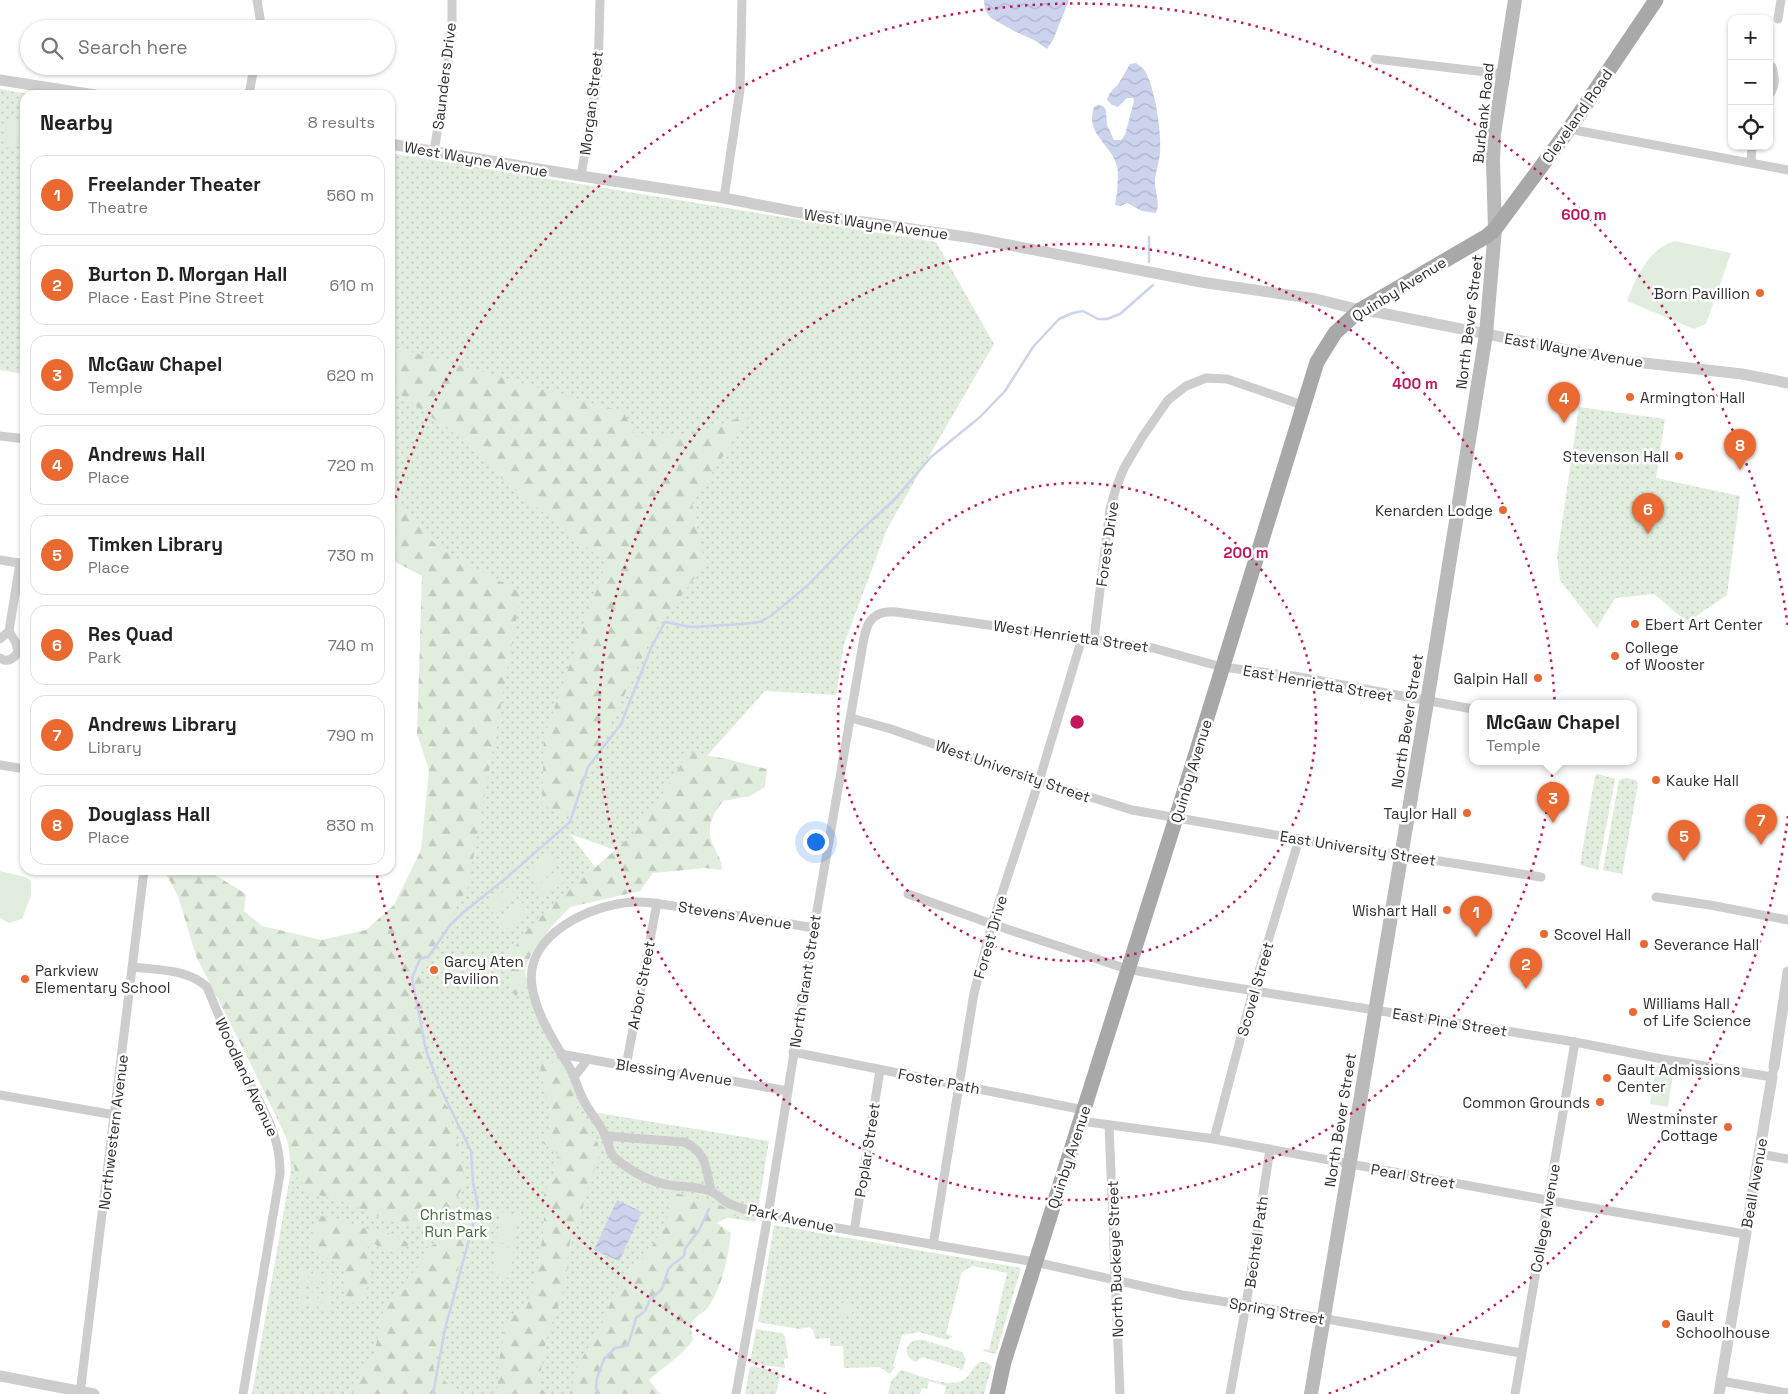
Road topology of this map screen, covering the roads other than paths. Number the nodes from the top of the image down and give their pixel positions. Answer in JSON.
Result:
{"nodes":[{"id":1,"x":256,"y":0,"type":"edge"},
{"id":2,"x":452,"y":0,"type":"edge"},
{"id":3,"x":600,"y":0,"type":"edge"},
{"id":4,"x":742,"y":0,"type":"edge"},
{"id":5,"x":1515,"y":0,"type":"edge"},
{"id":6,"x":1656,"y":0,"type":"edge"},
{"id":7,"x":1781,"y":0,"type":"edge"},
{"id":8,"x":260,"y":20,"type":"edge"},
{"id":9,"x":1778,"y":20,"type":"dead end"},
{"id":10,"x":1375,"y":59,"type":"dead end"},
{"id":11,"x":1773,"y":73,"type":"edge"},
{"id":12,"x":1503,"y":74,"type":"junction"},
{"id":13,"x":252,"y":75,"type":"edge"},
{"id":14,"x":0,"y":80,"type":"edge"},
{"id":15,"x":1773,"y":86,"type":"edge"},
{"id":16,"x":63,"y":90,"type":"edge"},
{"id":17,"x":250,"y":90,"type":"edge"},
{"id":18,"x":1569,"y":129,"type":"junction"},
{"id":19,"x":395,"y":145,"type":"edge"},
{"id":20,"x":1752,"y":150,"type":"edge"},
{"id":21,"x":434,"y":152,"type":"junction"},
{"id":22,"x":1751,"y":162,"type":"junction"},
{"id":23,"x":1788,"y":170,"type":"edge"},
{"id":24,"x":581,"y":176,"type":"junction"},
{"id":25,"x":724,"y":198,"type":"junction"},
{"id":26,"x":1495,"y":229,"type":"junction"},
{"id":27,"x":1360,"y":310,"type":"junction"},
{"id":28,"x":1486,"y":334,"type":"junction"},
{"id":29,"x":1788,"y":383,"type":"edge"},
{"id":30,"x":1305,"y":406,"type":"junction"},
{"id":31,"x":0,"y":436,"type":"edge"},
{"id":32,"x":20,"y":439,"type":"edge"},
{"id":33,"x":0,"y":560,"type":"edge"},
{"id":34,"x":20,"y":564,"type":"edge"},
{"id":35,"x":20,"y":574,"type":"edge"},
{"id":36,"x":917,"y":615,"type":"joint"},
{"id":37,"x":9,"y":631,"type":"junction"},
{"id":38,"x":1082,"y":638,"type":"junction"},
{"id":39,"x":0,"y":639,"type":"edge"},
{"id":40,"x":1094,"y":639,"type":"junction"},
{"id":41,"x":0,"y":658,"type":"edge"},
{"id":42,"x":1222,"y":667,"type":"junction"},
{"id":43,"x":1427,"y":702,"type":"junction"},
{"id":44,"x":1469,"y":708,"type":"edge"},
{"id":45,"x":851,"y":718,"type":"junction"},
{"id":46,"x":0,"y":765,"type":"edge"},
{"id":47,"x":20,"y":769,"type":"edge"},
{"id":48,"x":1039,"y":781,"type":"junction"},
{"id":49,"x":1176,"y":818,"type":"junction"},
{"id":50,"x":1299,"y":839,"type":"junction"},
{"id":51,"x":1401,"y":855,"type":"junction"},
{"id":52,"x":143,"y":875,"type":"edge"},
{"id":53,"x":1541,"y":877,"type":"dead end"},
{"id":54,"x":908,"y":894,"type":"dead end"},
{"id":55,"x":1656,"y":897,"type":"dead end"},
{"id":56,"x":657,"y":903,"type":"junction"},
{"id":57,"x":1788,"y":920,"type":"edge"},
{"id":58,"x":992,"y":924,"type":"junction"},
{"id":59,"x":814,"y":928,"type":"junction"},
{"id":60,"x":133,"y":967,"type":"junction"},
{"id":61,"x":1127,"y":970,"type":"junction"},
{"id":62,"x":1788,"y":972,"type":"edge"},
{"id":63,"x":1253,"y":991,"type":"junction"},
{"id":64,"x":1375,"y":1009,"type":"junction"},
{"id":65,"x":1575,"y":1042,"type":"junction"},
{"id":66,"x":794,"y":1052,"type":"junction"},
{"id":67,"x":561,"y":1054,"type":"junction"},
{"id":68,"x":588,"y":1059,"type":"junction"},
{"id":69,"x":626,"y":1066,"type":"junction"},
{"id":70,"x":880,"y":1070,"type":"junction"},
{"id":71,"x":1773,"y":1072,"type":"junction"},
{"id":72,"x":574,"y":1077,"type":"junction"},
{"id":73,"x":958,"y":1084,"type":"junction"},
{"id":74,"x":788,"y":1091,"type":"junction"},
{"id":75,"x":0,"y":1095,"type":"edge"},
{"id":76,"x":115,"y":1115,"type":"junction"},
{"id":77,"x":1083,"y":1115,"type":"junction"},
{"id":78,"x":1109,"y":1125,"type":"junction"},
{"id":79,"x":605,"y":1136,"type":"junction"},
{"id":80,"x":1214,"y":1139,"type":"junction"},
{"id":81,"x":1270,"y":1149,"type":"junction"},
{"id":82,"x":1759,"y":1154,"type":"junction"},
{"id":83,"x":1788,"y":1159,"type":"edge"},
{"id":84,"x":1350,"y":1164,"type":"junction"},
{"id":85,"x":711,"y":1191,"type":"junction"},
{"id":86,"x":1548,"y":1200,"type":"junction"},
{"id":87,"x":768,"y":1216,"type":"junction"},
{"id":88,"x":854,"y":1231,"type":"junction"},
{"id":89,"x":1745,"y":1234,"type":"junction"},
{"id":90,"x":933,"y":1245,"type":"junction"},
{"id":91,"x":1035,"y":1262,"type":"junction"},
{"id":92,"x":1116,"y":1280,"type":"junction"},
{"id":93,"x":1246,"y":1305,"type":"junction"},
{"id":94,"x":1322,"y":1319,"type":"junction"},
{"id":95,"x":1521,"y":1353,"type":"junction"},
{"id":96,"x":0,"y":1376,"type":"edge"},
{"id":97,"x":1721,"y":1381,"type":"junction"},
{"id":98,"x":80,"y":1393,"type":"edge"},
{"id":99,"x":1788,"y":1393,"type":"edge"},
{"id":100,"x":94,"y":1394,"type":"edge"},
{"id":101,"x":243,"y":1394,"type":"edge"},
{"id":102,"x":736,"y":1394,"type":"edge"},
{"id":103,"x":997,"y":1394,"type":"edge"},
{"id":104,"x":1120,"y":1394,"type":"edge"},
{"id":105,"x":1230,"y":1394,"type":"edge"},
{"id":106,"x":1311,"y":1394,"type":"edge"},
{"id":107,"x":1514,"y":1394,"type":"edge"},
{"id":108,"x":1719,"y":1394,"type":"edge"}],
"edges":[{"from":1,"to":8,"type":"street"},
{"from":2,"to":21,"type":"street","name":"Saunders Drive"},
{"from":3,"to":24,"type":"street","name":"Morgan Street"},
{"from":4,"to":25,"type":"street"},
{"from":5,"to":12,"type":"main road","name":"Burbank Road"},
{"from":6,"to":18,"type":"main road","name":"Cleveland Road"},
{"from":7,"to":9,"type":"street"},
{"from":10,"to":12,"type":"street"},
{"from":11,"to":15,"type":"street"},
{"from":12,"to":26,"type":"main road","name":"Burbank Road"},
{"from":13,"to":17,"type":"street"},
{"from":14,"to":16,"type":"street"},
{"from":18,"to":22,"type":"street"},
{"from":18,"to":26,"type":"main road","name":"Cleveland Road"},
{"from":19,"to":21,"type":"street","name":"West Wayne Avenue"},
{"from":20,"to":22,"type":"street"},
{"from":21,"to":24,"type":"street","name":"West Wayne Avenue"},
{"from":22,"to":23,"type":"street"},
{"from":24,"to":25,"type":"street","name":"West Wayne Avenue"},
{"from":25,"to":27,"type":"street","name":"West Wayne Avenue"},
{"from":26,"to":27,"type":"main road","name":"Quinby Avenue"},
{"from":26,"to":28,"type":"main road","name":"North Bever Street"},
{"from":27,"to":28,"type":"street","name":"East Wayne Avenue"},
{"from":27,"to":30,"type":"main road","name":"Quinby Avenue"},
{"from":28,"to":29,"type":"street","name":"East Wayne Avenue"},
{"from":28,"to":43,"type":"main road","name":"North Bever Street"},
{"from":30,"to":40,"type":"street","name":"Forest Drive"},
{"from":30,"to":42,"type":"main road","name":"Quinby Avenue"},
{"from":31,"to":32,"type":"street"},
{"from":33,"to":34,"type":"street"},
{"from":35,"to":37,"type":"street"},
{"from":36,"to":38,"type":"street","name":"West Henrietta Street"},
{"from":36,"to":45,"type":"street","name":"North Grant Street"},
{"from":37,"to":39,"type":"street"},
{"from":37,"to":41,"type":"street"},
{"from":38,"to":40,"type":"street","name":"West Henrietta Street"},
{"from":38,"to":48,"type":"street","name":"Forest Drive"},
{"from":40,"to":42,"type":"street","name":"West Henrietta Street"},
{"from":42,"to":43,"type":"street","name":"East Henrietta Street"},
{"from":42,"to":49,"type":"main road","name":"Quinby Avenue"},
{"from":43,"to":44,"type":"street","name":"East Henrietta Street"},
{"from":43,"to":51,"type":"main road","name":"North Bever Street"},
{"from":45,"to":48,"type":"street","name":"West University Street"},
{"from":45,"to":59,"type":"street","name":"North Grant Street"},
{"from":46,"to":47,"type":"street"},
{"from":48,"to":49,"type":"street","name":"West University Street"},
{"from":48,"to":58,"type":"street","name":"Forest Drive"},
{"from":49,"to":50,"type":"street","name":"East University Street"},
{"from":49,"to":61,"type":"main road","name":"Quinby Avenue"},
{"from":50,"to":51,"type":"street","name":"East University Street"},
{"from":50,"to":63,"type":"street","name":"Scovel Street"},
{"from":51,"to":53,"type":"street","name":"East University Street"},
{"from":51,"to":64,"type":"main road","name":"North Bever Street"},
{"from":52,"to":60,"type":"street","name":"Northwestern Avenue"},
{"from":54,"to":58,"type":"street","name":"East Pine Street"},
{"from":55,"to":57,"type":"street"},
{"from":56,"to":59,"type":"street","name":"Stevens Avenue"},
{"from":56,"to":67,"type":"street","name":"Stevens Avenue"},
{"from":56,"to":69,"type":"street","name":"Arbor Street"},
{"from":58,"to":61,"type":"street","name":"East Pine Street"},
{"from":58,"to":73,"type":"street","name":"Forest Drive"},
{"from":59,"to":66,"type":"street","name":"North Grant Street"},
{"from":60,"to":76,"type":"street","name":"Northwestern Avenue"},
{"from":60,"to":101,"type":"street","name":"Woodland Avenue"},
{"from":61,"to":63,"type":"street","name":"East Pine Street"},
{"from":61,"to":77,"type":"main road","name":"Quinby Avenue"},
{"from":62,"to":71,"type":"street","name":"Beall Avenue"},
{"from":63,"to":64,"type":"street","name":"East Pine Street"},
{"from":63,"to":80,"type":"street","name":"Scovel Street"},
{"from":64,"to":65,"type":"street","name":"East Pine Street"},
{"from":64,"to":84,"type":"main road","name":"North Bever Street"},
{"from":65,"to":71,"type":"street","name":"East Pine Street"},
{"from":65,"to":86,"type":"street","name":"College Avenue"},
{"from":66,"to":70,"type":"street","name":"Foster Path"},
{"from":66,"to":74,"type":"street","name":"North Grant Street"},
{"from":67,"to":68,"type":"street","name":"Blessing Avenue"},
{"from":67,"to":72,"type":"street","name":"Park Avenue"},
{"from":68,"to":69,"type":"street","name":"Blessing Avenue"},
{"from":68,"to":72,"type":"street"},
{"from":69,"to":74,"type":"street","name":"Blessing Avenue"},
{"from":70,"to":73,"type":"street","name":"Foster Path"},
{"from":70,"to":88,"type":"street","name":"Poplar Street"},
{"from":71,"to":82,"type":"street","name":"Beall Avenue"},
{"from":72,"to":79,"type":"street","name":"Park Avenue"},
{"from":73,"to":77,"type":"street","name":"Foster Path"},
{"from":73,"to":90,"type":"street","name":"Forest Drive"},
{"from":74,"to":87,"type":"street","name":"North Grant Street"},
{"from":75,"to":76,"type":"street"},
{"from":76,"to":98,"type":"street","name":"Northwestern Avenue"},
{"from":77,"to":78,"type":"street","name":"Pearl Street"},
{"from":77,"to":91,"type":"main road","name":"Quinby Avenue"},
{"from":78,"to":80,"type":"street","name":"Pearl Street"},
{"from":78,"to":92,"type":"street","name":"North Buckeye Street"},
{"from":79,"to":85,"type":"street","name":"Park Avenue"},
{"from":79,"to":85,"type":"street"},
{"from":80,"to":81,"type":"street","name":"Pearl Street"},
{"from":81,"to":84,"type":"street","name":"Pearl Street"},
{"from":81,"to":93,"type":"street","name":"Bechtel Path"},
{"from":82,"to":83,"type":"street"},
{"from":82,"to":89,"type":"street","name":"Beall Avenue"},
{"from":84,"to":86,"type":"street","name":"Pearl Street"},
{"from":84,"to":94,"type":"main road","name":"North Bever Street"},
{"from":85,"to":87,"type":"street","name":"Park Avenue"},
{"from":86,"to":89,"type":"street","name":"Pearl Street"},
{"from":86,"to":95,"type":"street","name":"College Avenue"},
{"from":87,"to":88,"type":"street","name":"Park Avenue"},
{"from":87,"to":102,"type":"street","name":"North Grant Street"},
{"from":88,"to":90,"type":"street","name":"Park Avenue"},
{"from":89,"to":97,"type":"street","name":"Beall Avenue"},
{"from":90,"to":91,"type":"street","name":"Park Avenue"},
{"from":91,"to":92,"type":"street","name":"Spring Street"},
{"from":91,"to":103,"type":"main road","name":"Quinby Avenue"},
{"from":92,"to":93,"type":"street","name":"Spring Street"},
{"from":92,"to":104,"type":"street","name":"North Buckeye Street"},
{"from":93,"to":94,"type":"street","name":"Spring Street"},
{"from":93,"to":105,"type":"street","name":"Bechtel Path"},
{"from":94,"to":95,"type":"street","name":"Spring Street"},
{"from":94,"to":106,"type":"main road","name":"North Bever Street"},
{"from":95,"to":107,"type":"street","name":"College Avenue"},
{"from":96,"to":98,"type":"street"},
{"from":97,"to":99,"type":"street"},
{"from":97,"to":108,"type":"street","name":"Beall Avenue"},
{"from":98,"to":100,"type":"street"}]}
